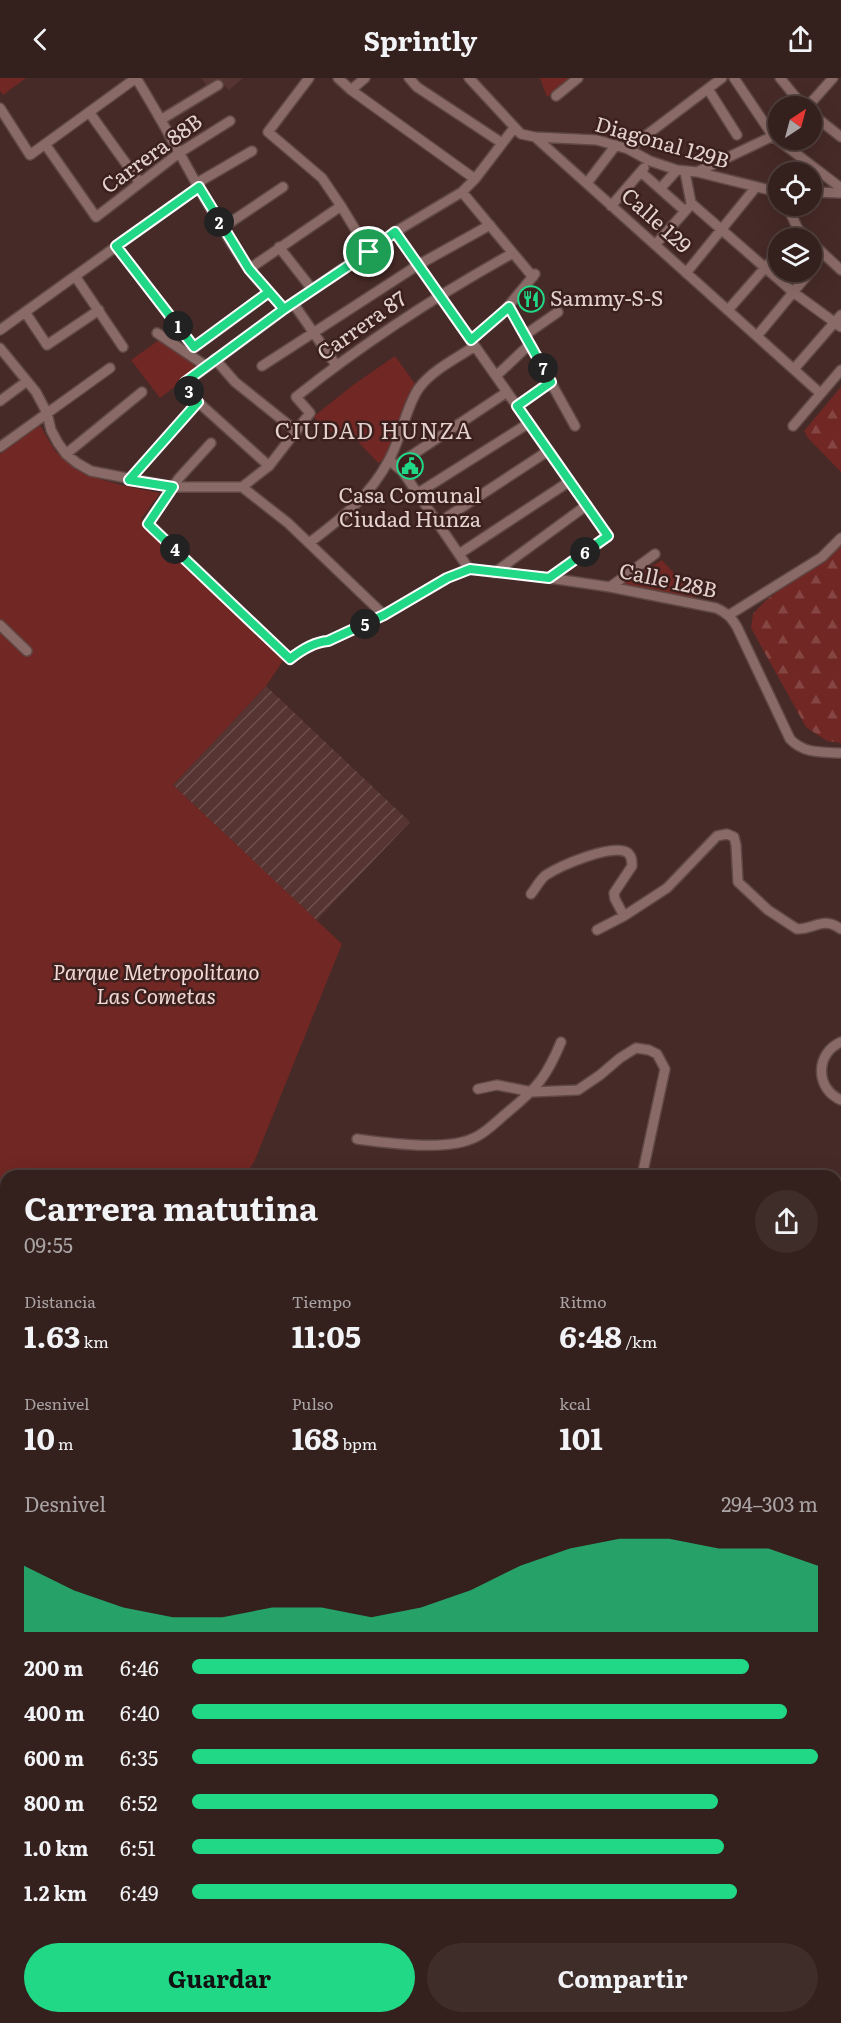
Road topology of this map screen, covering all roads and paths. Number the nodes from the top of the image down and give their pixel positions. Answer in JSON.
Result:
{"nodes":[{"id":1,"x":136,"y":78,"type":"edge"},
{"id":2,"x":309,"y":78,"type":"edge"},
{"id":3,"x":338,"y":78,"type":"edge"},
{"id":4,"x":365,"y":78,"type":"edge"},
{"id":5,"x":410,"y":78,"type":"edge"},
{"id":6,"x":469,"y":78,"type":"edge"},
{"id":7,"x":578,"y":78,"type":"edge"},
{"id":8,"x":722,"y":78,"type":"edge"},
{"id":9,"x":734,"y":78,"type":"edge"},
{"id":10,"x":780,"y":78,"type":"edge"},
{"id":11,"x":833,"y":78,"type":"edge"},
{"id":12,"x":218,"y":85,"type":"dead end"},
{"id":13,"x":708,"y":89,"type":"junction"},
{"id":14,"x":351,"y":90,"type":"junction"},
{"id":15,"x":556,"y":96,"type":"dead end"},
{"id":16,"x":795,"y":96,"type":"edge"},
{"id":17,"x":817,"y":96,"type":"edge"},
{"id":18,"x":0,"y":108,"type":"edge"},
{"id":19,"x":89,"y":112,"type":"junction"},
{"id":20,"x":162,"y":119,"type":"junction"},
{"id":21,"x":230,"y":121,"type":"dead end"},
{"id":22,"x":822,"y":122,"type":"edge"},
{"id":23,"x":768,"y":123,"type":"edge"},
{"id":24,"x":514,"y":128,"type":"junction"},
{"id":25,"x":737,"y":135,"type":"dead end"},
{"id":26,"x":535,"y":137,"type":"junction"},
{"id":27,"x":841,"y":137,"type":"edge"},
{"id":28,"x":768,"y":138,"type":"edge"},
{"id":29,"x":502,"y":143,"type":"junction"},
{"id":30,"x":45,"y":144,"type":"junction"},
{"id":31,"x":616,"y":145,"type":"junction"},
{"id":32,"x":628,"y":149,"type":"junction"},
{"id":33,"x":795,"y":150,"type":"edge"},
{"id":34,"x":252,"y":151,"type":"dead end"},
{"id":35,"x":179,"y":153,"type":"junction"},
{"id":36,"x":650,"y":161,"type":"junction"},
{"id":37,"x":641,"y":171,"type":"junction"},
{"id":38,"x":681,"y":171,"type":"junction"},
{"id":39,"x":697,"y":172,"type":"junction"},
{"id":40,"x":475,"y":179,"type":"junction"},
{"id":41,"x":140,"y":183,"type":"junction"},
{"id":42,"x":587,"y":183,"type":"junction"},
{"id":43,"x":198,"y":185,"type":"junction"},
{"id":44,"x":756,"y":187,"type":"junction"},
{"id":45,"x":283,"y":188,"type":"dead end"},
{"id":46,"x":841,"y":188,"type":"edge"},
{"id":47,"x":660,"y":189,"type":"junction"},
{"id":48,"x":768,"y":190,"type":"edge"},
{"id":49,"x":462,"y":192,"type":"junction"},
{"id":50,"x":822,"y":192,"type":"edge"},
{"id":51,"x":841,"y":192,"type":"edge"},
{"id":52,"x":341,"y":206,"type":"junction"},
{"id":53,"x":611,"y":206,"type":"junction"},
{"id":54,"x":688,"y":207,"type":"junction"},
{"id":55,"x":490,"y":225,"type":"junction"},
{"id":56,"x":222,"y":228,"type":"junction"},
{"id":57,"x":722,"y":230,"type":"junction"},
{"id":58,"x":395,"y":232,"type":"junction"},
{"id":59,"x":655,"y":245,"type":"junction"},
{"id":60,"x":116,"y":246,"type":"junction"},
{"id":61,"x":279,"y":247,"type":"junction"},
{"id":62,"x":369,"y":252,"type":"junction"},
{"id":63,"x":513,"y":253,"type":"junction"},
{"id":64,"x":823,"y":256,"type":"edge"},
{"id":65,"x":418,"y":265,"type":"junction"},
{"id":66,"x":768,"y":266,"type":"edge"},
{"id":67,"x":766,"y":268,"type":"junction"},
{"id":68,"x":249,"y":269,"type":"junction"},
{"id":69,"x":841,"y":270,"type":"edge"},
{"id":70,"x":686,"y":273,"type":"junction"},
{"id":71,"x":75,"y":276,"type":"junction"},
{"id":72,"x":802,"y":282,"type":"edge"},
{"id":73,"x":312,"y":289,"type":"junction"},
{"id":74,"x":269,"y":292,"type":"junction"},
{"id":75,"x":793,"y":292,"type":"junction"},
{"id":76,"x":439,"y":295,"type":"junction"},
{"id":77,"x":293,"y":303,"type":"junction"},
{"id":78,"x":509,"y":307,"type":"junction"},
{"id":79,"x":284,"y":309,"type":"junction"},
{"id":80,"x":99,"y":310,"type":"junction"},
{"id":81,"x":728,"y":310,"type":"junction"},
{"id":82,"x":25,"y":312,"type":"junction"},
{"id":83,"x":558,"y":312,"type":"dead end"},
{"id":84,"x":839,"y":322,"type":"edge"},
{"id":85,"x":0,"y":330,"type":"edge"},
{"id":86,"x":315,"y":332,"type":"junction"},
{"id":87,"x":157,"y":333,"type":"dead end"},
{"id":88,"x":757,"y":336,"type":"junction"},
{"id":89,"x":528,"y":340,"type":"junction"},
{"id":90,"x":473,"y":343,"type":"junction"},
{"id":91,"x":123,"y":347,"type":"dead end"},
{"id":92,"x":0,"y":349,"type":"edge"},
{"id":93,"x":191,"y":350,"type":"junction"},
{"id":94,"x":215,"y":359,"type":"junction"},
{"id":95,"x":336,"y":365,"type":"junction"},
{"id":96,"x":206,"y":366,"type":"junction"},
{"id":97,"x":262,"y":366,"type":"dead end"},
{"id":98,"x":110,"y":368,"type":"dead end"},
{"id":99,"x":794,"y":369,"type":"junction"},
{"id":100,"x":841,"y":370,"type":"edge"},
{"id":101,"x":496,"y":376,"type":"junction"},
{"id":102,"x":27,"y":381,"type":"junction"},
{"id":103,"x":551,"y":382,"type":"junction"},
{"id":104,"x":142,"y":392,"type":"dead end"},
{"id":105,"x":507,"y":392,"type":"junction"},
{"id":106,"x":820,"y":393,"type":"junction"},
{"id":107,"x":0,"y":401,"type":"edge"},
{"id":108,"x":198,"y":402,"type":"junction"},
{"id":109,"x":517,"y":406,"type":"junction"},
{"id":110,"x":46,"y":413,"type":"junction"},
{"id":111,"x":529,"y":423,"type":"junction"},
{"id":112,"x":575,"y":426,"type":"dead end"},
{"id":113,"x":793,"y":426,"type":"dead end"},
{"id":114,"x":295,"y":430,"type":"junction"},
{"id":115,"x":211,"y":443,"type":"dead end"},
{"id":116,"x":0,"y":447,"type":"edge"},
{"id":117,"x":548,"y":451,"type":"junction"},
{"id":118,"x":66,"y":454,"type":"junction"},
{"id":119,"x":393,"y":463,"type":"junction"},
{"id":120,"x":269,"y":466,"type":"junction"},
{"id":121,"x":129,"y":480,"type":"junction"},
{"id":122,"x":570,"y":481,"type":"junction"},
{"id":123,"x":173,"y":487,"type":"junction"},
{"id":124,"x":242,"y":487,"type":"junction"},
{"id":125,"x":418,"y":493,"type":"junction"},
{"id":126,"x":587,"y":506,"type":"junction"},
{"id":127,"x":438,"y":523,"type":"junction"},
{"id":128,"x":841,"y":538,"type":"edge"},
{"id":129,"x":309,"y":543,"type":"junction"},
{"id":130,"x":459,"y":554,"type":"junction"},
{"id":131,"x":655,"y":554,"type":"dead end"},
{"id":132,"x":470,"y":569,"type":"junction"},
{"id":133,"x":494,"y":573,"type":"junction"},
{"id":134,"x":549,"y":578,"type":"junction"},
{"id":135,"x":610,"y":587,"type":"junction"},
{"id":136,"x":384,"y":615,"type":"junction"},
{"id":137,"x":729,"y":615,"type":"junction"},
{"id":138,"x":0,"y":625,"type":"edge"},
{"id":139,"x":27,"y":651,"type":"dead end"},
{"id":140,"x":841,"y":753,"type":"edge"},
{"id":141,"x":531,"y":894,"type":"dead end"},
{"id":142,"x":624,"y":916,"type":"junction"},
{"id":143,"x":841,"y":929,"type":"edge"},
{"id":144,"x":597,"y":930,"type":"dead end"},
{"id":145,"x":561,"y":1042,"type":"dead end"},
{"id":146,"x":841,"y":1042,"type":"edge"},
{"id":147,"x":478,"y":1089,"type":"dead end"},
{"id":148,"x":532,"y":1092,"type":"junction"},
{"id":149,"x":841,"y":1100,"type":"edge"},
{"id":150,"x":357,"y":1139,"type":"dead end"},
{"id":151,"x":643,"y":1170,"type":"edge"}],
"edges":[{"from":1,"to":19,"type":"street"},
{"from":1,"to":20,"type":"street"},
{"from":2,"to":52,"type":"street"},
{"from":3,"to":14,"type":"street"},
{"from":4,"to":14,"type":"street"},
{"from":5,"to":29,"type":"street"},
{"from":6,"to":24,"type":"street","name":"Calle 129"},
{"from":7,"to":15,"type":"street"},
{"from":8,"to":13,"type":"street"},
{"from":9,"to":23,"type":"street"},
{"from":10,"to":16,"type":"street"},
{"from":11,"to":17,"type":"street"},
{"from":12,"to":20,"type":"street"},
{"from":13,"to":25,"type":"street"},
{"from":13,"to":32,"type":"street"},
{"from":14,"to":40,"type":"street"},
{"from":18,"to":30,"type":"street"},
{"from":19,"to":30,"type":"street"},
{"from":19,"to":41,"type":"street"},
{"from":20,"to":35,"type":"street"},
{"from":21,"to":35,"type":"street","name":"Carrera 88B"},
{"from":22,"to":27,"type":"street"},
{"from":24,"to":26,"type":"street","name":"Calle 129"},
{"from":24,"to":29,"type":"street"},
{"from":26,"to":31,"type":"street","name":"Diagonal 129B"},
{"from":26,"to":42,"type":"street","name":"Calle 129"},
{"from":28,"to":39,"type":"street"},
{"from":29,"to":40,"type":"street"},
{"from":30,"to":41,"type":"street","name":"Carrera 88B"},
{"from":31,"to":32,"type":"street","name":"Diagonal 129B"},
{"from":31,"to":42,"type":"street"},
{"from":32,"to":36,"type":"street","name":"Diagonal 129B"},
{"from":33,"to":46,"type":"street"},
{"from":34,"to":43,"type":"street"},
{"from":35,"to":41,"type":"street","name":"Carrera 88B"},
{"from":35,"to":43,"type":"street"},
{"from":36,"to":37,"type":"street"},
{"from":36,"to":38,"type":"street","name":"Diagonal 129B"},
{"from":37,"to":47,"type":"street"},
{"from":37,"to":53,"type":"street"},
{"from":38,"to":39,"type":"street","name":"Diagonal 129B"},
{"from":38,"to":47,"type":"street"},
{"from":38,"to":54,"type":"street"},
{"from":39,"to":44,"type":"street","name":"Diagonal 129B"},
{"from":40,"to":49,"type":"street"},
{"from":42,"to":53,"type":"street","name":"Calle 129"},
{"from":43,"to":56,"type":"street"},
{"from":43,"to":60,"type":"street"},
{"from":44,"to":48,"type":"street","name":"Diagonal 129B"},
{"from":44,"to":57,"type":"street"},
{"from":45,"to":56,"type":"street"},
{"from":47,"to":54,"type":"street"},
{"from":49,"to":55,"type":"street"},
{"from":49,"to":58,"type":"street"},
{"from":50,"to":51,"type":"street"},
{"from":52,"to":61,"type":"street"},
{"from":52,"to":62,"type":"street"},
{"from":53,"to":59,"type":"street","name":"Calle 129"},
{"from":54,"to":57,"type":"street"},
{"from":54,"to":59,"type":"street"},
{"from":55,"to":63,"type":"street"},
{"from":55,"to":65,"type":"street"},
{"from":56,"to":68,"type":"street"},
{"from":57,"to":67,"type":"street"},
{"from":57,"to":70,"type":"street"},
{"from":58,"to":62,"type":"street"},
{"from":58,"to":65,"type":"street"},
{"from":59,"to":70,"type":"street","name":"Calle 129"},
{"from":60,"to":71,"type":"street"},
{"from":60,"to":93,"type":"street"},
{"from":61,"to":68,"type":"street"},
{"from":61,"to":73,"type":"street"},
{"from":62,"to":73,"type":"street"},
{"from":63,"to":76,"type":"street","name":"Carrera 87"},
{"from":63,"to":78,"type":"street"},
{"from":64,"to":69,"type":"street"},
{"from":65,"to":76,"type":"street"},
{"from":65,"to":86,"type":"street"},
{"from":66,"to":67,"type":"street"},
{"from":67,"to":75,"type":"street"},
{"from":67,"to":81,"type":"street"},
{"from":68,"to":74,"type":"street"},
{"from":70,"to":81,"type":"street","name":"Calle 129"},
{"from":71,"to":80,"type":"street"},
{"from":71,"to":82,"type":"street"},
{"from":72,"to":75,"type":"street"},
{"from":73,"to":77,"type":"street"},
{"from":74,"to":79,"type":"street"},
{"from":74,"to":93,"type":"street"},
{"from":75,"to":84,"type":"street"},
{"from":75,"to":88,"type":"street"},
{"from":76,"to":90,"type":"street"},
{"from":76,"to":95,"type":"street","name":"Carrera 87"},
{"from":77,"to":79,"type":"street"},
{"from":77,"to":86,"type":"street"},
{"from":78,"to":89,"type":"street"},
{"from":78,"to":90,"type":"street"},
{"from":79,"to":94,"type":"street"},
{"from":80,"to":82,"type":"street"},
{"from":80,"to":91,"type":"street"},
{"from":81,"to":88,"type":"street","name":"Calle 129"},
{"from":82,"to":85,"type":"street"},
{"from":83,"to":89,"type":"street"},
{"from":84,"to":99,"type":"street"},
{"from":86,"to":95,"type":"street"},
{"from":86,"to":97,"type":"street"},
{"from":87,"to":93,"type":"street"},
{"from":88,"to":99,"type":"street","name":"Calle 129"},
{"from":89,"to":101,"type":"street"},
{"from":89,"to":103,"type":"street"},
{"from":90,"to":101,"type":"street"},
{"from":90,"to":119,"type":"street"},
{"from":92,"to":102,"type":"street"},
{"from":93,"to":96,"type":"street"},
{"from":94,"to":96,"type":"street"},
{"from":94,"to":114,"type":"street"},
{"from":95,"to":114,"type":"street","name":"Carrera 87"},
{"from":96,"to":108,"type":"street"},
{"from":98,"to":110,"type":"street"},
{"from":99,"to":106,"type":"street","name":"Calle 129"},
{"from":100,"to":106,"type":"street"},
{"from":101,"to":105,"type":"street"},
{"from":102,"to":107,"type":"street"},
{"from":102,"to":110,"type":"street"},
{"from":103,"to":109,"type":"street"},
{"from":103,"to":112,"type":"street"},
{"from":104,"to":118,"type":"street"},
{"from":105,"to":109,"type":"street"},
{"from":105,"to":119,"type":"street"},
{"from":106,"to":113,"type":"street"},
{"from":108,"to":120,"type":"street"},
{"from":108,"to":121,"type":"street"},
{"from":109,"to":111,"type":"street"},
{"from":110,"to":116,"type":"street"},
{"from":110,"to":118,"type":"street"},
{"from":111,"to":117,"type":"street"},
{"from":111,"to":125,"type":"street"},
{"from":114,"to":120,"type":"street"},
{"from":115,"to":123,"type":"street"},
{"from":117,"to":122,"type":"street"},
{"from":117,"to":127,"type":"street"},
{"from":118,"to":121,"type":"street"},
{"from":119,"to":125,"type":"street"},
{"from":119,"to":129,"type":"street"},
{"from":120,"to":124,"type":"street"},
{"from":121,"to":123,"type":"street"},
{"from":122,"to":126,"type":"street"},
{"from":122,"to":130,"type":"street"},
{"from":123,"to":124,"type":"street"},
{"from":123,"to":136,"type":"street"},
{"from":124,"to":129,"type":"street"},
{"from":125,"to":127,"type":"street"},
{"from":126,"to":133,"type":"street"},
{"from":126,"to":134,"type":"street"},
{"from":127,"to":130,"type":"street"},
{"from":128,"to":137,"type":"street"},
{"from":129,"to":136,"type":"street"},
{"from":130,"to":132,"type":"street"},
{"from":131,"to":135,"type":"street"},
{"from":132,"to":133,"type":"street","name":"Calle 128B"},
{"from":132,"to":136,"type":"street"},
{"from":133,"to":134,"type":"street","name":"Calle 128B"},
{"from":134,"to":135,"type":"street","name":"Calle 128B"},
{"from":135,"to":137,"type":"street","name":"Calle 128B"},
{"from":137,"to":140,"type":"street","name":"Calle 128B"},
{"from":138,"to":139,"type":"street"},
{"from":141,"to":142,"type":"street"},
{"from":142,"to":143,"type":"street"},
{"from":142,"to":144,"type":"street"},
{"from":145,"to":148,"type":"street"},
{"from":146,"to":149,"type":"street"},
{"from":147,"to":148,"type":"street"},
{"from":148,"to":150,"type":"street"},
{"from":148,"to":151,"type":"street"}]}
